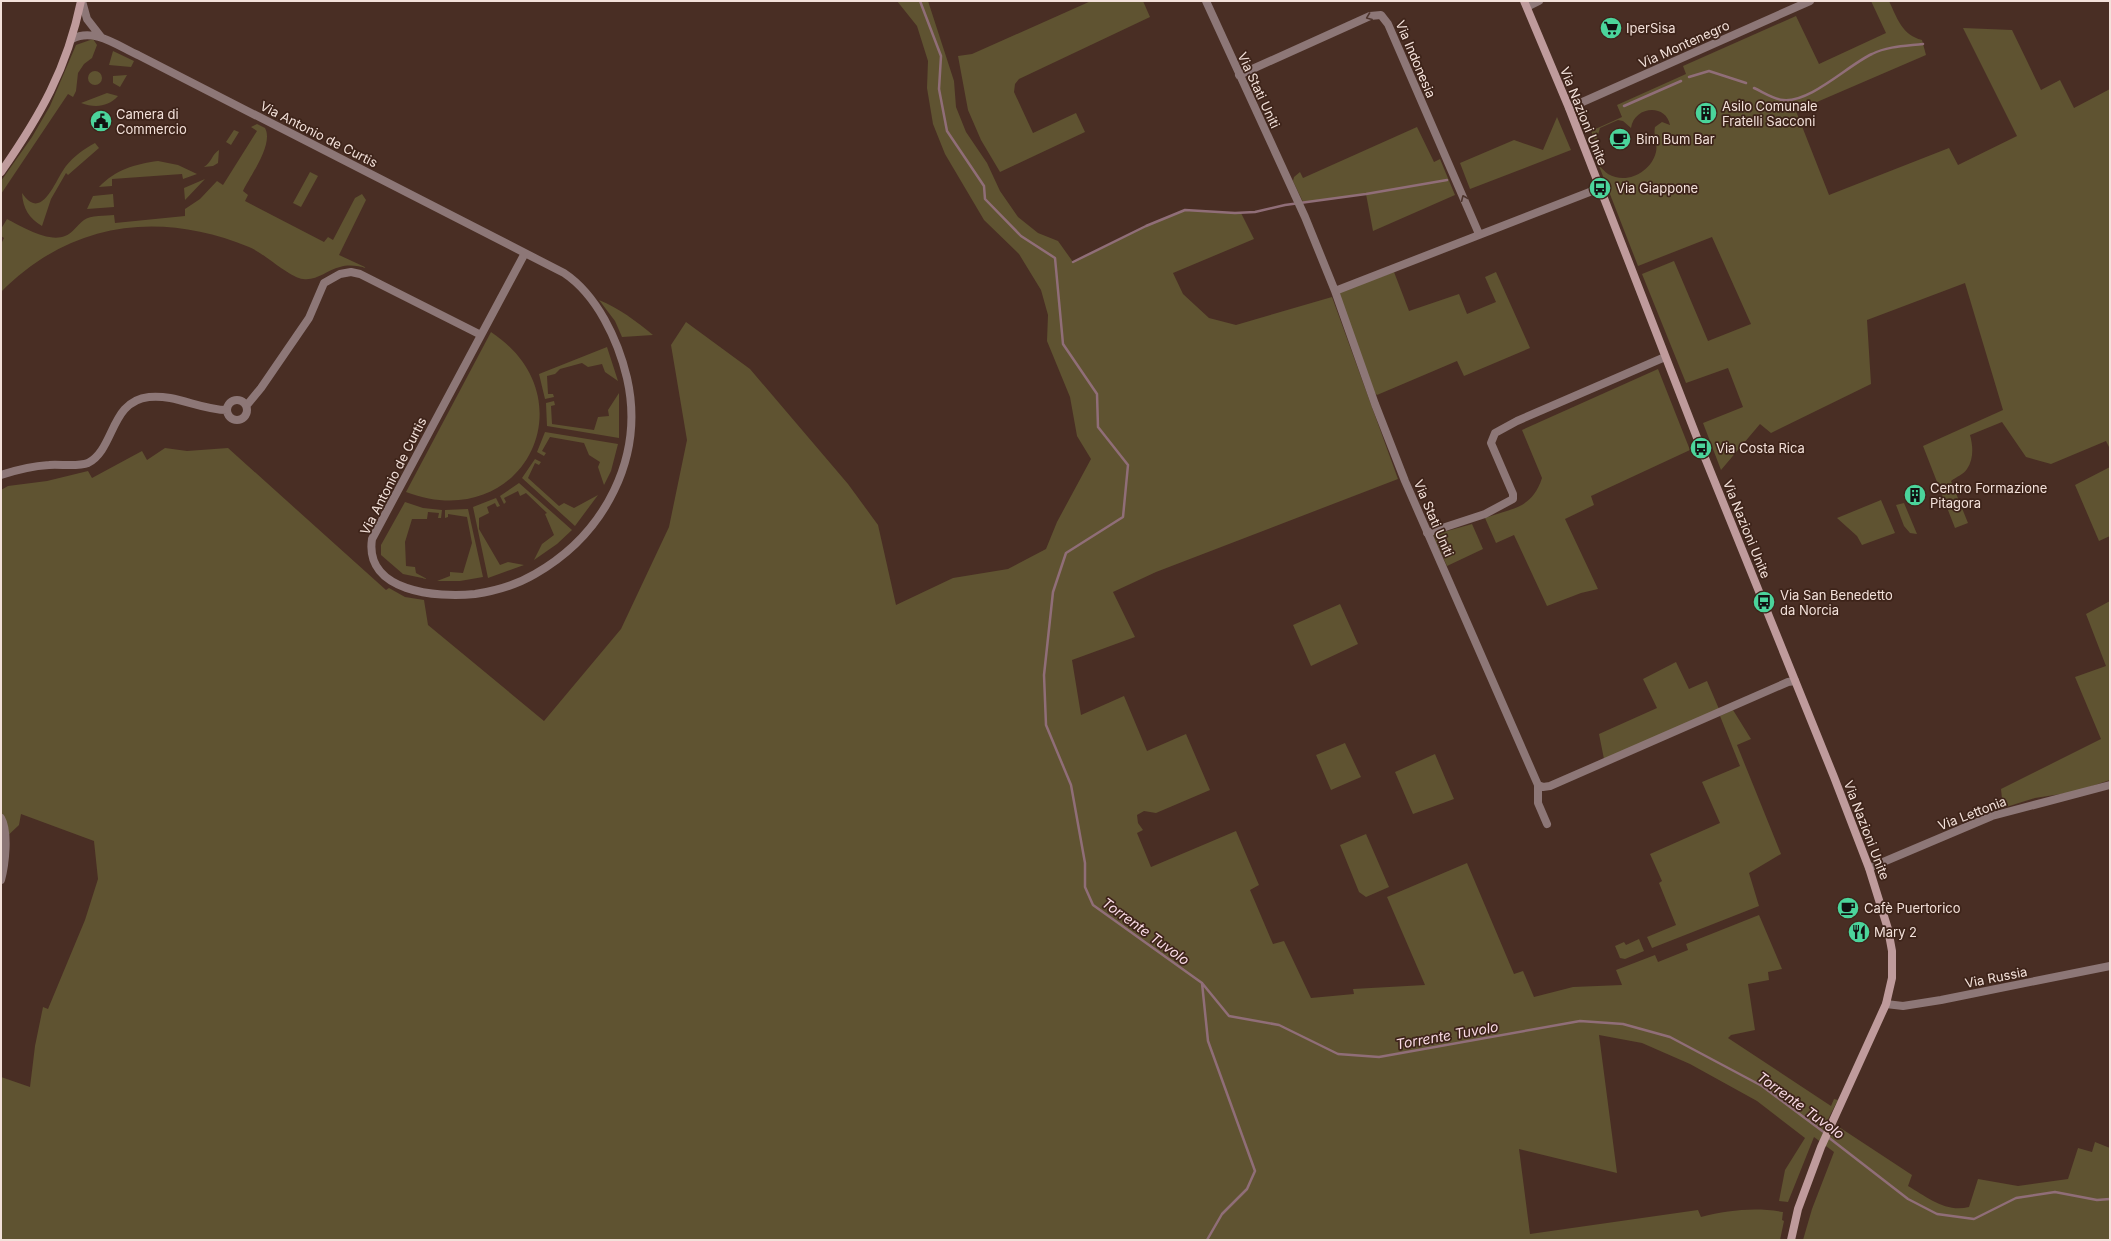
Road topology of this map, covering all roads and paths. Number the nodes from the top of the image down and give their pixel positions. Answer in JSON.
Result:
{"nodes":[{"id":1,"x":82,"y":1,"type":"edge"},
{"id":2,"x":1206,"y":1,"type":"edge"},
{"id":3,"x":1539,"y":1,"type":"edge"},
{"id":4,"x":1810,"y":1,"type":"edge"},
{"id":5,"x":1525,"y":4,"type":"edge"},
{"id":6,"x":102,"y":38,"type":"junction"},
{"id":7,"x":72,"y":39,"type":"junction"},
{"id":8,"x":1239,"y":74,"type":"junction"},
{"id":9,"x":1569,"y":108,"type":"junction"},
{"id":10,"x":1,"y":172,"type":"edge"},
{"id":11,"x":1600,"y":188,"type":"junction"},
{"id":12,"x":1479,"y":234,"type":"junction"},
{"id":13,"x":525,"y":253,"type":"junction"},
{"id":14,"x":1335,"y":291,"type":"junction"},
{"id":15,"x":481,"y":335,"type":"junction"},
{"id":16,"x":1665,"y":357,"type":"junction"},
{"id":17,"x":247,"y":405,"type":"junction"},
{"id":18,"x":227,"y":410,"type":"junction"},
{"id":19,"x":1,"y":475,"type":"edge"},
{"id":20,"x":1427,"y":533,"type":"junction"},
{"id":21,"x":1795,"y":681,"type":"junction"},
{"id":22,"x":1538,"y":785,"type":"junction"},
{"id":23,"x":2110,"y":785,"type":"edge"},
{"id":24,"x":1550,"y":786,"type":"junction"},
{"id":25,"x":1538,"y":803,"type":"junction"},
{"id":26,"x":1,"y":818,"type":"edge"},
{"id":27,"x":1547,"y":824,"type":"dead end"},
{"id":28,"x":1869,"y":868,"type":"junction"},
{"id":29,"x":1,"y":880,"type":"edge"},
{"id":30,"x":2110,"y":966,"type":"edge"},
{"id":31,"x":1886,"y":1004,"type":"junction"},
{"id":32,"x":1791,"y":1240,"type":"edge"}],
"edges":[{"from":1,"to":6,"type":"street"},
{"from":1,"to":7,"type":"street"},
{"from":2,"to":8,"type":"street","name":"Via Stati Uniti"},
{"from":3,"to":5,"type":"street"},
{"from":4,"to":9,"type":"street","name":"Via Montenegro"},
{"from":5,"to":9,"type":"street","name":"Via Nazioni Unite"},
{"from":6,"to":7,"type":"street"},
{"from":6,"to":13,"type":"street","name":"Via Antonio de Curtis"},
{"from":7,"to":10,"type":"street"},
{"from":12,"to":8,"type":"street","name":"Via Indonesia","one_way":true},
{"from":8,"to":14,"type":"street","name":"Via Stati Uniti"},
{"from":9,"to":11,"type":"street","name":"Via Nazioni Unite"},
{"from":11,"to":12,"type":"street"},
{"from":11,"to":16,"type":"street","name":"Via Nazioni Unite"},
{"from":12,"to":14,"type":"street"},
{"from":13,"to":15,"type":"street","name":"Via Antonio de Curtis"},
{"from":13,"to":15,"type":"street","name":"Via Antonio de Curtis"},
{"from":14,"to":20,"type":"street","name":"Via Stati Uniti"},
{"from":15,"to":17,"type":"street"},
{"from":16,"to":20,"type":"street"},
{"from":16,"to":21,"type":"street","name":"Via Nazioni Unite"},
{"from":17,"to":18,"type":"street"},
{"from":17,"to":18,"type":"street"},
{"from":18,"to":19,"type":"street"},
{"from":20,"to":22,"type":"street","name":"Via Stati Uniti"},
{"from":21,"to":24,"type":"street"},
{"from":21,"to":28,"type":"street","name":"Via Nazioni Unite"},
{"from":22,"to":24,"type":"street"},
{"from":22,"to":25,"type":"street","name":"Via Stati Uniti"},
{"from":23,"to":28,"type":"street","name":"Via Lettonia"},
{"from":24,"to":25,"type":"street"},
{"from":25,"to":27,"type":"street","name":"Via Stati Uniti"},
{"from":26,"to":29,"type":"street"},
{"from":28,"to":31,"type":"street","name":"Via Nazioni Unite"},
{"from":30,"to":31,"type":"street","name":"Via Russia"},
{"from":31,"to":32,"type":"street","name":"Via Nazioni Unite"}]}
